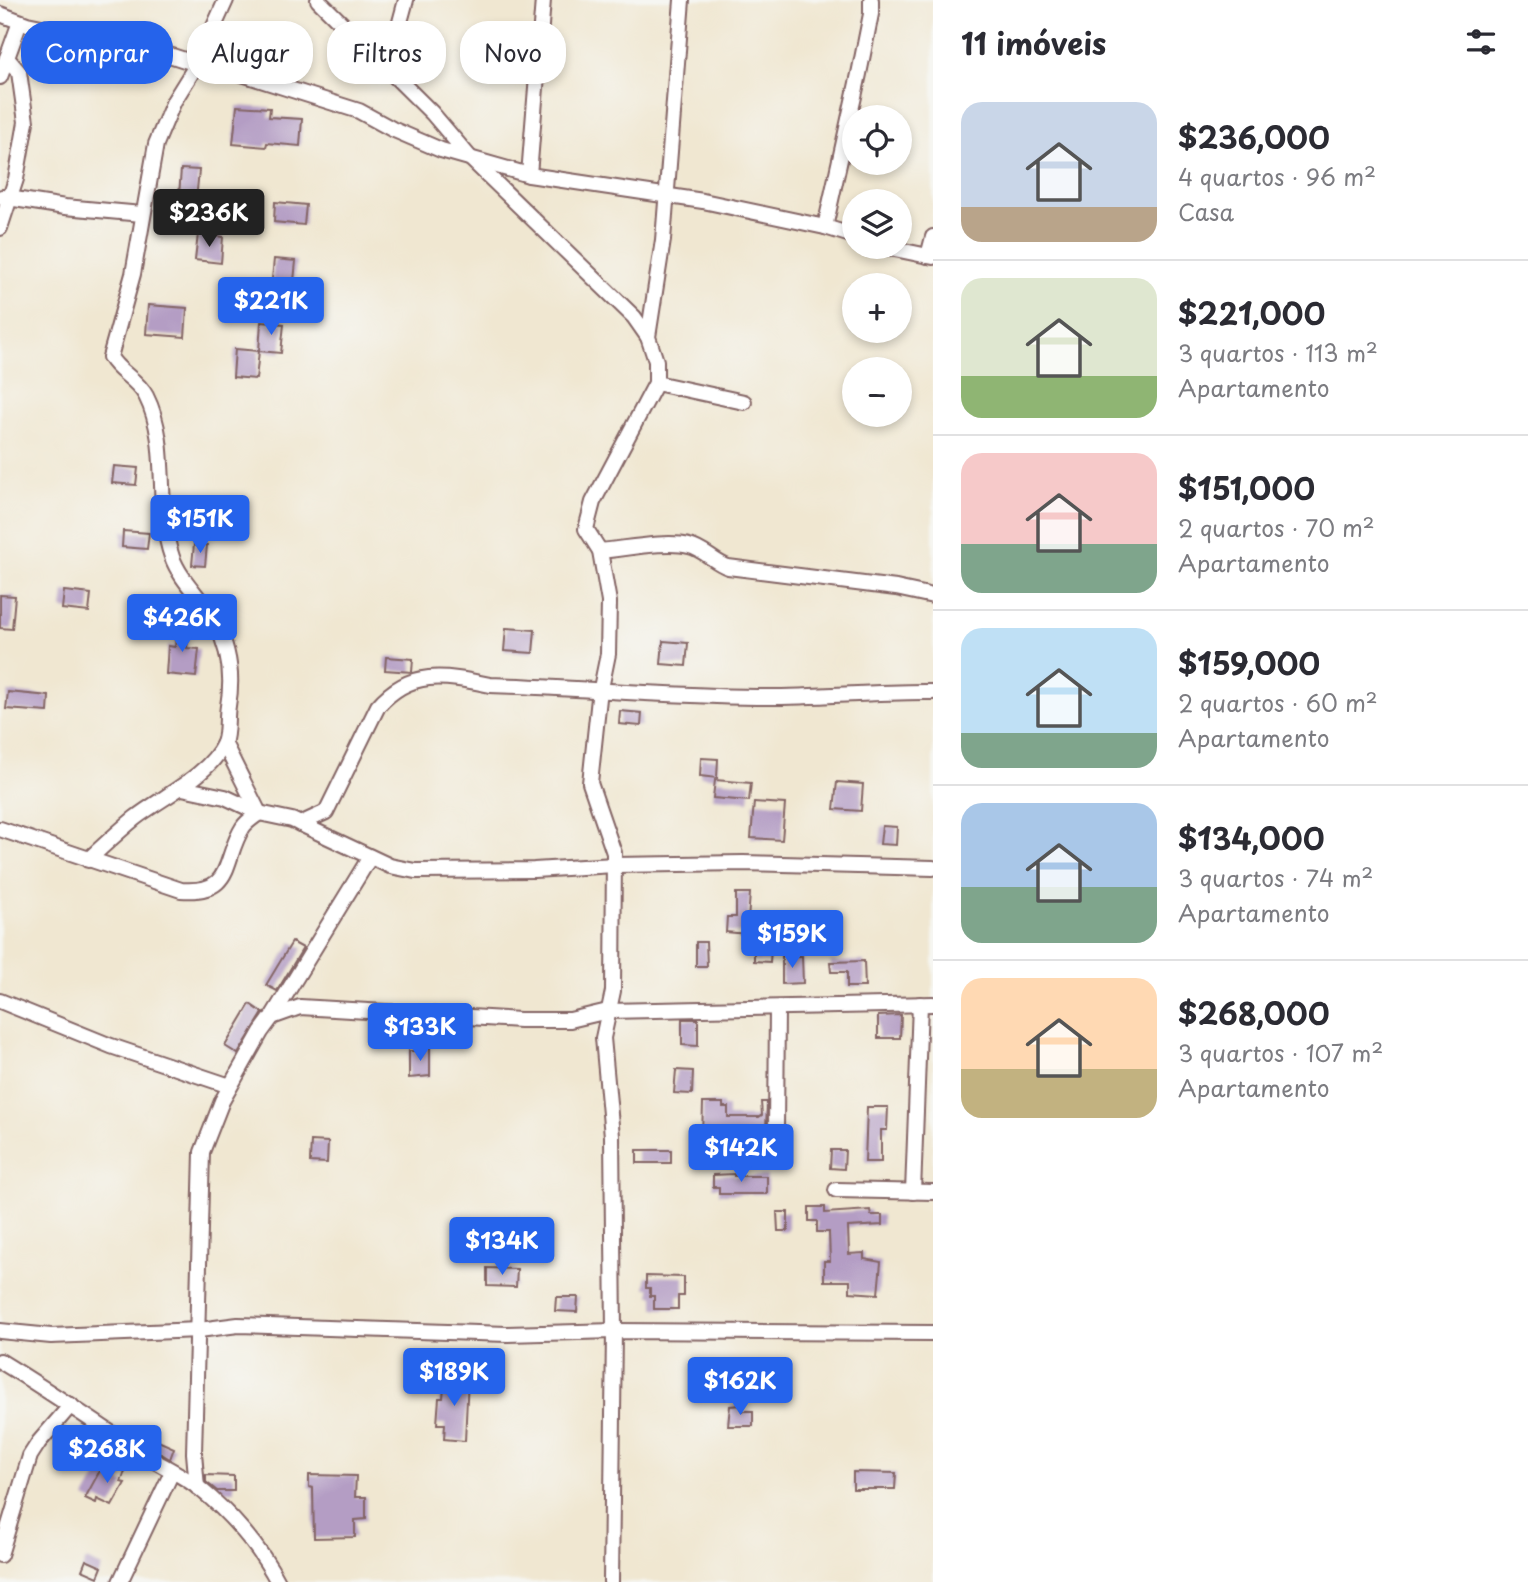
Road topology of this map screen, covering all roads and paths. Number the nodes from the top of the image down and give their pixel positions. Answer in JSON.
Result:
{"nodes":[{"id":1,"x":226,"y":0,"type":"edge"},
{"id":2,"x":318,"y":0,"type":"edge"},
{"id":3,"x":406,"y":0,"type":"edge"},
{"id":4,"x":542,"y":0,"type":"edge"},
{"id":5,"x":681,"y":0,"type":"edge"},
{"id":6,"x":871,"y":0,"type":"edge"},
{"id":7,"x":0,"y":14,"type":"edge"},
{"id":8,"x":216,"y":21,"type":"edge"},
{"id":9,"x":339,"y":21,"type":"edge"},
{"id":10,"x":400,"y":21,"type":"edge"},
{"id":11,"x":20,"y":22,"type":"junction"},
{"id":12,"x":7,"y":58,"type":"junction"},
{"id":13,"x":187,"y":61,"type":"edge"},
{"id":14,"x":0,"y":77,"type":"edge"},
{"id":15,"x":187,"y":80,"type":"edge"},
{"id":16,"x":274,"y":84,"type":"edge"},
{"id":17,"x":402,"y":84,"type":"edge"},
{"id":18,"x":472,"y":160,"type":"junction"},
{"id":19,"x":529,"y":175,"type":"junction"},
{"id":20,"x":666,"y":194,"type":"junction"},
{"id":21,"x":5,"y":197,"type":"edge"},
{"id":22,"x":142,"y":214,"type":"junction"},
{"id":23,"x":825,"y":226,"type":"junction"},
{"id":24,"x":0,"y":228,"type":"edge"},
{"id":25,"x":842,"y":232,"type":"edge"},
{"id":26,"x":933,"y":237,"type":"edge"},
{"id":27,"x":912,"y":253,"type":"edge"},
{"id":28,"x":931,"y":257,"type":"edge"},
{"id":29,"x":648,"y":337,"type":"junction"},
{"id":30,"x":656,"y":383,"type":"junction"},
{"id":31,"x":744,"y":402,"type":"dead end"},
{"id":32,"x":600,"y":551,"type":"junction"},
{"id":33,"x":933,"y":596,"type":"edge"},
{"id":34,"x":602,"y":689,"type":"junction"},
{"id":35,"x":933,"y":692,"type":"edge"},
{"id":36,"x":224,"y":743,"type":"junction"},
{"id":37,"x":182,"y":788,"type":"junction"},
{"id":38,"x":326,"y":812,"type":"junction"},
{"id":39,"x":259,"y":813,"type":"junction"},
{"id":40,"x":300,"y":824,"type":"junction"},
{"id":41,"x":0,"y":829,"type":"edge"},
{"id":42,"x":332,"y":839,"type":"junction"},
{"id":43,"x":370,"y":857,"type":"junction"},
{"id":44,"x":88,"y":860,"type":"junction"},
{"id":45,"x":614,"y":865,"type":"junction"},
{"id":46,"x":933,"y":868,"type":"edge"},
{"id":47,"x":0,"y":1001,"type":"edge"},
{"id":48,"x":926,"y":1004,"type":"edge"},
{"id":49,"x":777,"y":1008,"type":"junction"},
{"id":50,"x":608,"y":1011,"type":"junction"},
{"id":51,"x":272,"y":1017,"type":"junction"},
{"id":52,"x":230,"y":1086,"type":"junction"},
{"id":53,"x":776,"y":1130,"type":"dead end"},
{"id":54,"x":836,"y":1190,"type":"dead end"},
{"id":55,"x":913,"y":1192,"type":"junction"},
{"id":56,"x":933,"y":1192,"type":"edge"},
{"id":57,"x":199,"y":1330,"type":"junction"},
{"id":58,"x":0,"y":1331,"type":"edge"},
{"id":59,"x":614,"y":1331,"type":"junction"},
{"id":60,"x":933,"y":1333,"type":"edge"},
{"id":61,"x":0,"y":1361,"type":"edge"},
{"id":62,"x":71,"y":1405,"type":"junction"},
{"id":63,"x":194,"y":1453,"type":"junction"},
{"id":64,"x":175,"y":1474,"type":"junction"},
{"id":65,"x":197,"y":1487,"type":"junction"},
{"id":66,"x":0,"y":1555,"type":"edge"},
{"id":67,"x":120,"y":1582,"type":"edge"},
{"id":68,"x":278,"y":1582,"type":"edge"},
{"id":69,"x":611,"y":1582,"type":"edge"}],
"edges":[{"from":1,"to":8,"type":"street"},
{"from":2,"to":9,"type":"street"},
{"from":3,"to":10,"type":"street"},
{"from":4,"to":19,"type":"street"},
{"from":5,"to":20,"type":"street"},
{"from":6,"to":23,"type":"street"},
{"from":7,"to":11,"type":"street"},
{"from":11,"to":12,"type":"street"},
{"from":11,"to":13,"type":"street"},
{"from":12,"to":14,"type":"street"},
{"from":12,"to":21,"type":"street"},
{"from":15,"to":22,"type":"street"},
{"from":16,"to":18,"type":"street"},
{"from":17,"to":18,"type":"street"},
{"from":18,"to":19,"type":"street"},
{"from":18,"to":29,"type":"street"},
{"from":19,"to":20,"type":"street"},
{"from":20,"to":23,"type":"street"},
{"from":20,"to":29,"type":"street"},
{"from":21,"to":22,"type":"street"},
{"from":21,"to":24,"type":"street"},
{"from":22,"to":36,"type":"street"},
{"from":23,"to":25,"type":"street"},
{"from":26,"to":28,"type":"street"},
{"from":27,"to":28,"type":"street"},
{"from":29,"to":30,"type":"street"},
{"from":30,"to":31,"type":"street"},
{"from":30,"to":32,"type":"street"},
{"from":32,"to":33,"type":"street"},
{"from":32,"to":34,"type":"street"},
{"from":34,"to":35,"type":"street"},
{"from":34,"to":38,"type":"street"},
{"from":34,"to":45,"type":"street"},
{"from":36,"to":37,"type":"street"},
{"from":36,"to":39,"type":"street"},
{"from":37,"to":39,"type":"street"},
{"from":37,"to":44,"type":"street"},
{"from":38,"to":40,"type":"street"},
{"from":38,"to":42,"type":"street"},
{"from":39,"to":40,"type":"street"},
{"from":39,"to":44,"type":"street"},
{"from":40,"to":42,"type":"street"},
{"from":41,"to":44,"type":"street"},
{"from":42,"to":43,"type":"street"},
{"from":43,"to":45,"type":"street"},
{"from":43,"to":51,"type":"street"},
{"from":45,"to":46,"type":"street"},
{"from":45,"to":50,"type":"street"},
{"from":47,"to":52,"type":"street"},
{"from":48,"to":49,"type":"street"},
{"from":48,"to":55,"type":"street"},
{"from":49,"to":50,"type":"street"},
{"from":49,"to":53,"type":"street"},
{"from":50,"to":51,"type":"street"},
{"from":50,"to":59,"type":"street"},
{"from":51,"to":52,"type":"street"},
{"from":52,"to":57,"type":"street"},
{"from":54,"to":55,"type":"street"},
{"from":55,"to":56,"type":"street"},
{"from":57,"to":58,"type":"street"},
{"from":57,"to":59,"type":"street"},
{"from":57,"to":63,"type":"street"},
{"from":59,"to":60,"type":"street"},
{"from":59,"to":69,"type":"street"},
{"from":61,"to":62,"type":"street"},
{"from":62,"to":64,"type":"street"},
{"from":62,"to":66,"type":"street"},
{"from":63,"to":64,"type":"street"},
{"from":63,"to":65,"type":"street"},
{"from":64,"to":65,"type":"street"},
{"from":64,"to":67,"type":"street"},
{"from":65,"to":68,"type":"street"}]}
